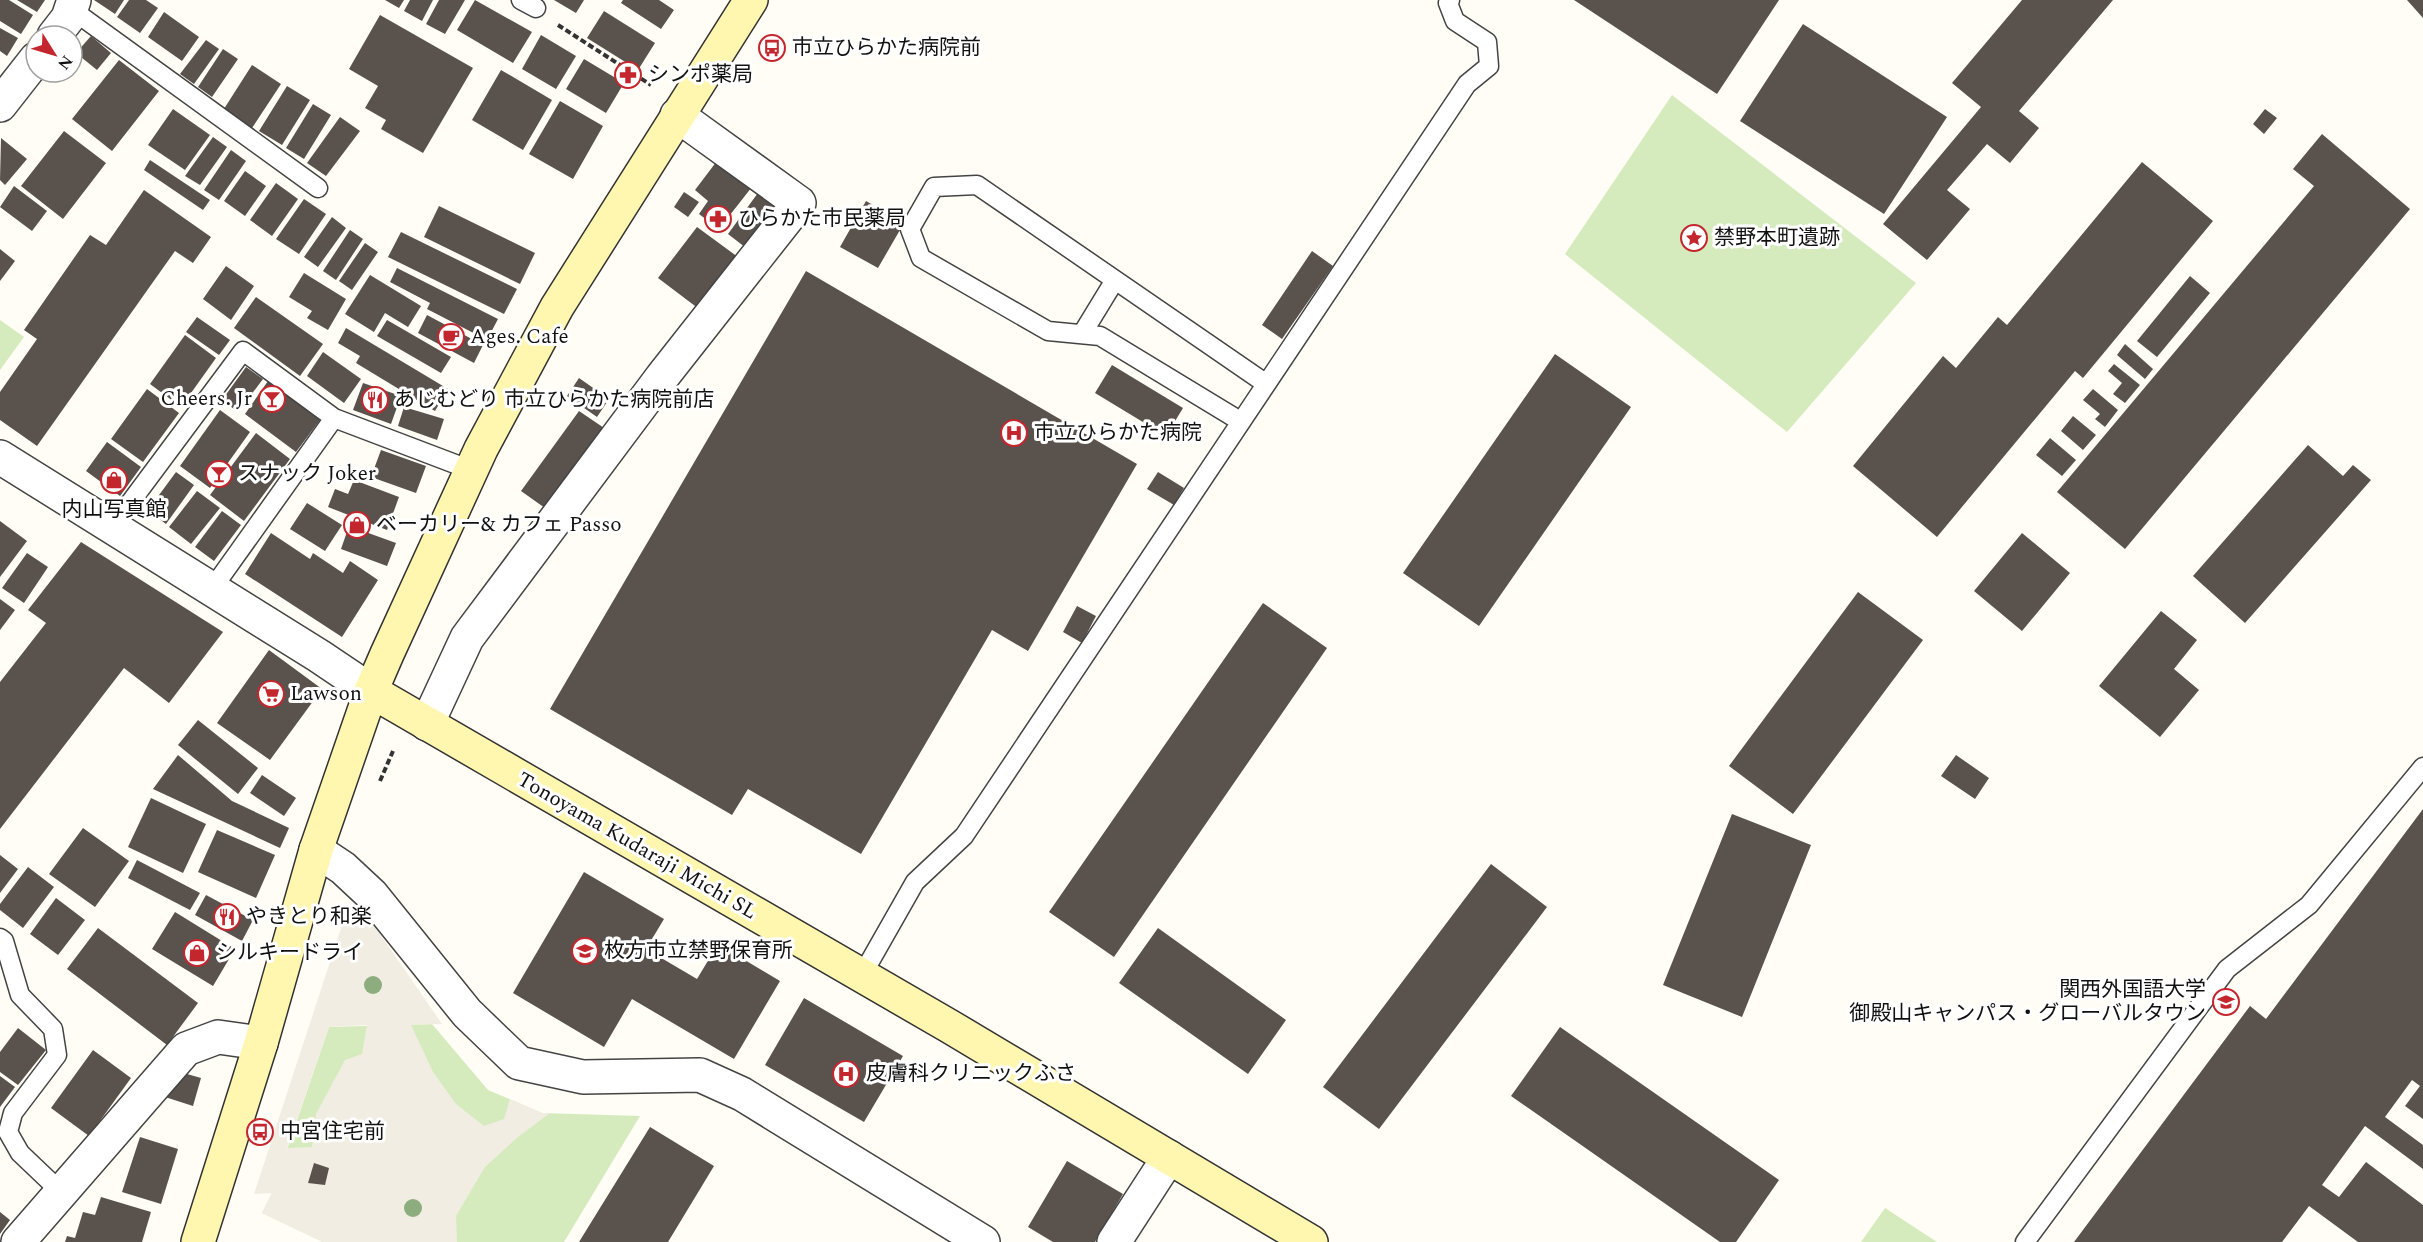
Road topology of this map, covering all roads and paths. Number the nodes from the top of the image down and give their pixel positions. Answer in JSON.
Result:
{"nodes":[{"id":1,"x":751,"y":0,"type":"edge"},
{"id":2,"x":1450,"y":0,"type":"edge"},
{"id":3,"x":528,"y":4,"type":"edge"},
{"id":4,"x":66,"y":15,"type":"edge"},
{"id":5,"x":24,"y":74,"type":"edge"},
{"id":6,"x":651,"y":85,"type":"dead end"},
{"id":7,"x":0,"y":105,"type":"edge"},
{"id":8,"x":677,"y":115,"type":"junction"},
{"id":9,"x":318,"y":188,"type":"dead end"},
{"id":10,"x":1115,"y":280,"type":"junction"},
{"id":11,"x":1082,"y":334,"type":"junction"},
{"id":12,"x":1265,"y":382,"type":"junction"},
{"id":13,"x":334,"y":418,"type":"junction"},
{"id":14,"x":1240,"y":421,"type":"junction"},
{"id":15,"x":0,"y":457,"type":"edge"},
{"id":16,"x":471,"y":470,"type":"junction"},
{"id":17,"x":112,"y":527,"type":"junction"},
{"id":18,"x":212,"y":589,"type":"junction"},
{"id":19,"x":371,"y":691,"type":"junction"},
{"id":20,"x":427,"y":724,"type":"junction"},
{"id":21,"x":2423,"y":766,"type":"edge"},
{"id":22,"x":316,"y":850,"type":"junction"},
{"id":23,"x":0,"y":938,"type":"edge"},
{"id":24,"x":861,"y":977,"type":"junction"},
{"id":25,"x":261,"y":1043,"type":"junction"},
{"id":26,"x":1169,"y":1157,"type":"junction"},
{"id":27,"x":62,"y":1193,"type":"junction"},
{"id":28,"x":18,"y":1242,"type":"edge"},
{"id":29,"x":198,"y":1242,"type":"edge"},
{"id":30,"x":983,"y":1242,"type":"edge"},
{"id":31,"x":1114,"y":1242,"type":"edge"},
{"id":32,"x":1311,"y":1242,"type":"edge"},
{"id":33,"x":2025,"y":1242,"type":"edge"}],
"edges":[{"from":1,"to":8,"type":"main road"},
{"from":2,"to":12,"type":"lane"},
{"from":3,"to":6,"type":"path"},
{"from":4,"to":9,"type":"lane"},
{"from":5,"to":7,"type":"street"},
{"from":8,"to":16,"type":"main road"},
{"from":8,"to":20,"type":"street"},
{"from":10,"to":11,"type":"lane"},
{"from":10,"to":11,"type":"lane"},
{"from":10,"to":12,"type":"lane"},
{"from":11,"to":14,"type":"lane"},
{"from":12,"to":14,"type":"lane"},
{"from":13,"to":16,"type":"lane"},
{"from":13,"to":17,"type":"lane"},
{"from":13,"to":18,"type":"lane"},
{"from":14,"to":24,"type":"lane"},
{"from":15,"to":17,"type":"street","name":"Tonoyama Kudaraji Michi SL"},
{"from":16,"to":19,"type":"main road"},
{"from":17,"to":18,"type":"street","name":"Tonoyama Kudaraji Michi SL"},
{"from":18,"to":19,"type":"street","name":"Tonoyama Kudaraji Michi SL"},
{"from":19,"to":20,"type":"main road","name":"Tonoyama Kudaraji Michi SL"},
{"from":19,"to":22,"type":"main road"},
{"from":20,"to":24,"type":"main road","name":"Tonoyama Kudaraji Michi SL"},
{"from":21,"to":33,"type":"lane"},
{"from":22,"to":25,"type":"main road"},
{"from":22,"to":30,"type":"street"},
{"from":23,"to":27,"type":"lane"},
{"from":24,"to":26,"type":"main road","name":"Tonoyama Kudaraji Michi SL"},
{"from":25,"to":27,"type":"street"},
{"from":25,"to":29,"type":"main road"},
{"from":26,"to":31,"type":"street"},
{"from":26,"to":32,"type":"main road","name":"Tonoyama Kudaraji Michi SL"},
{"from":27,"to":28,"type":"street"}]}
